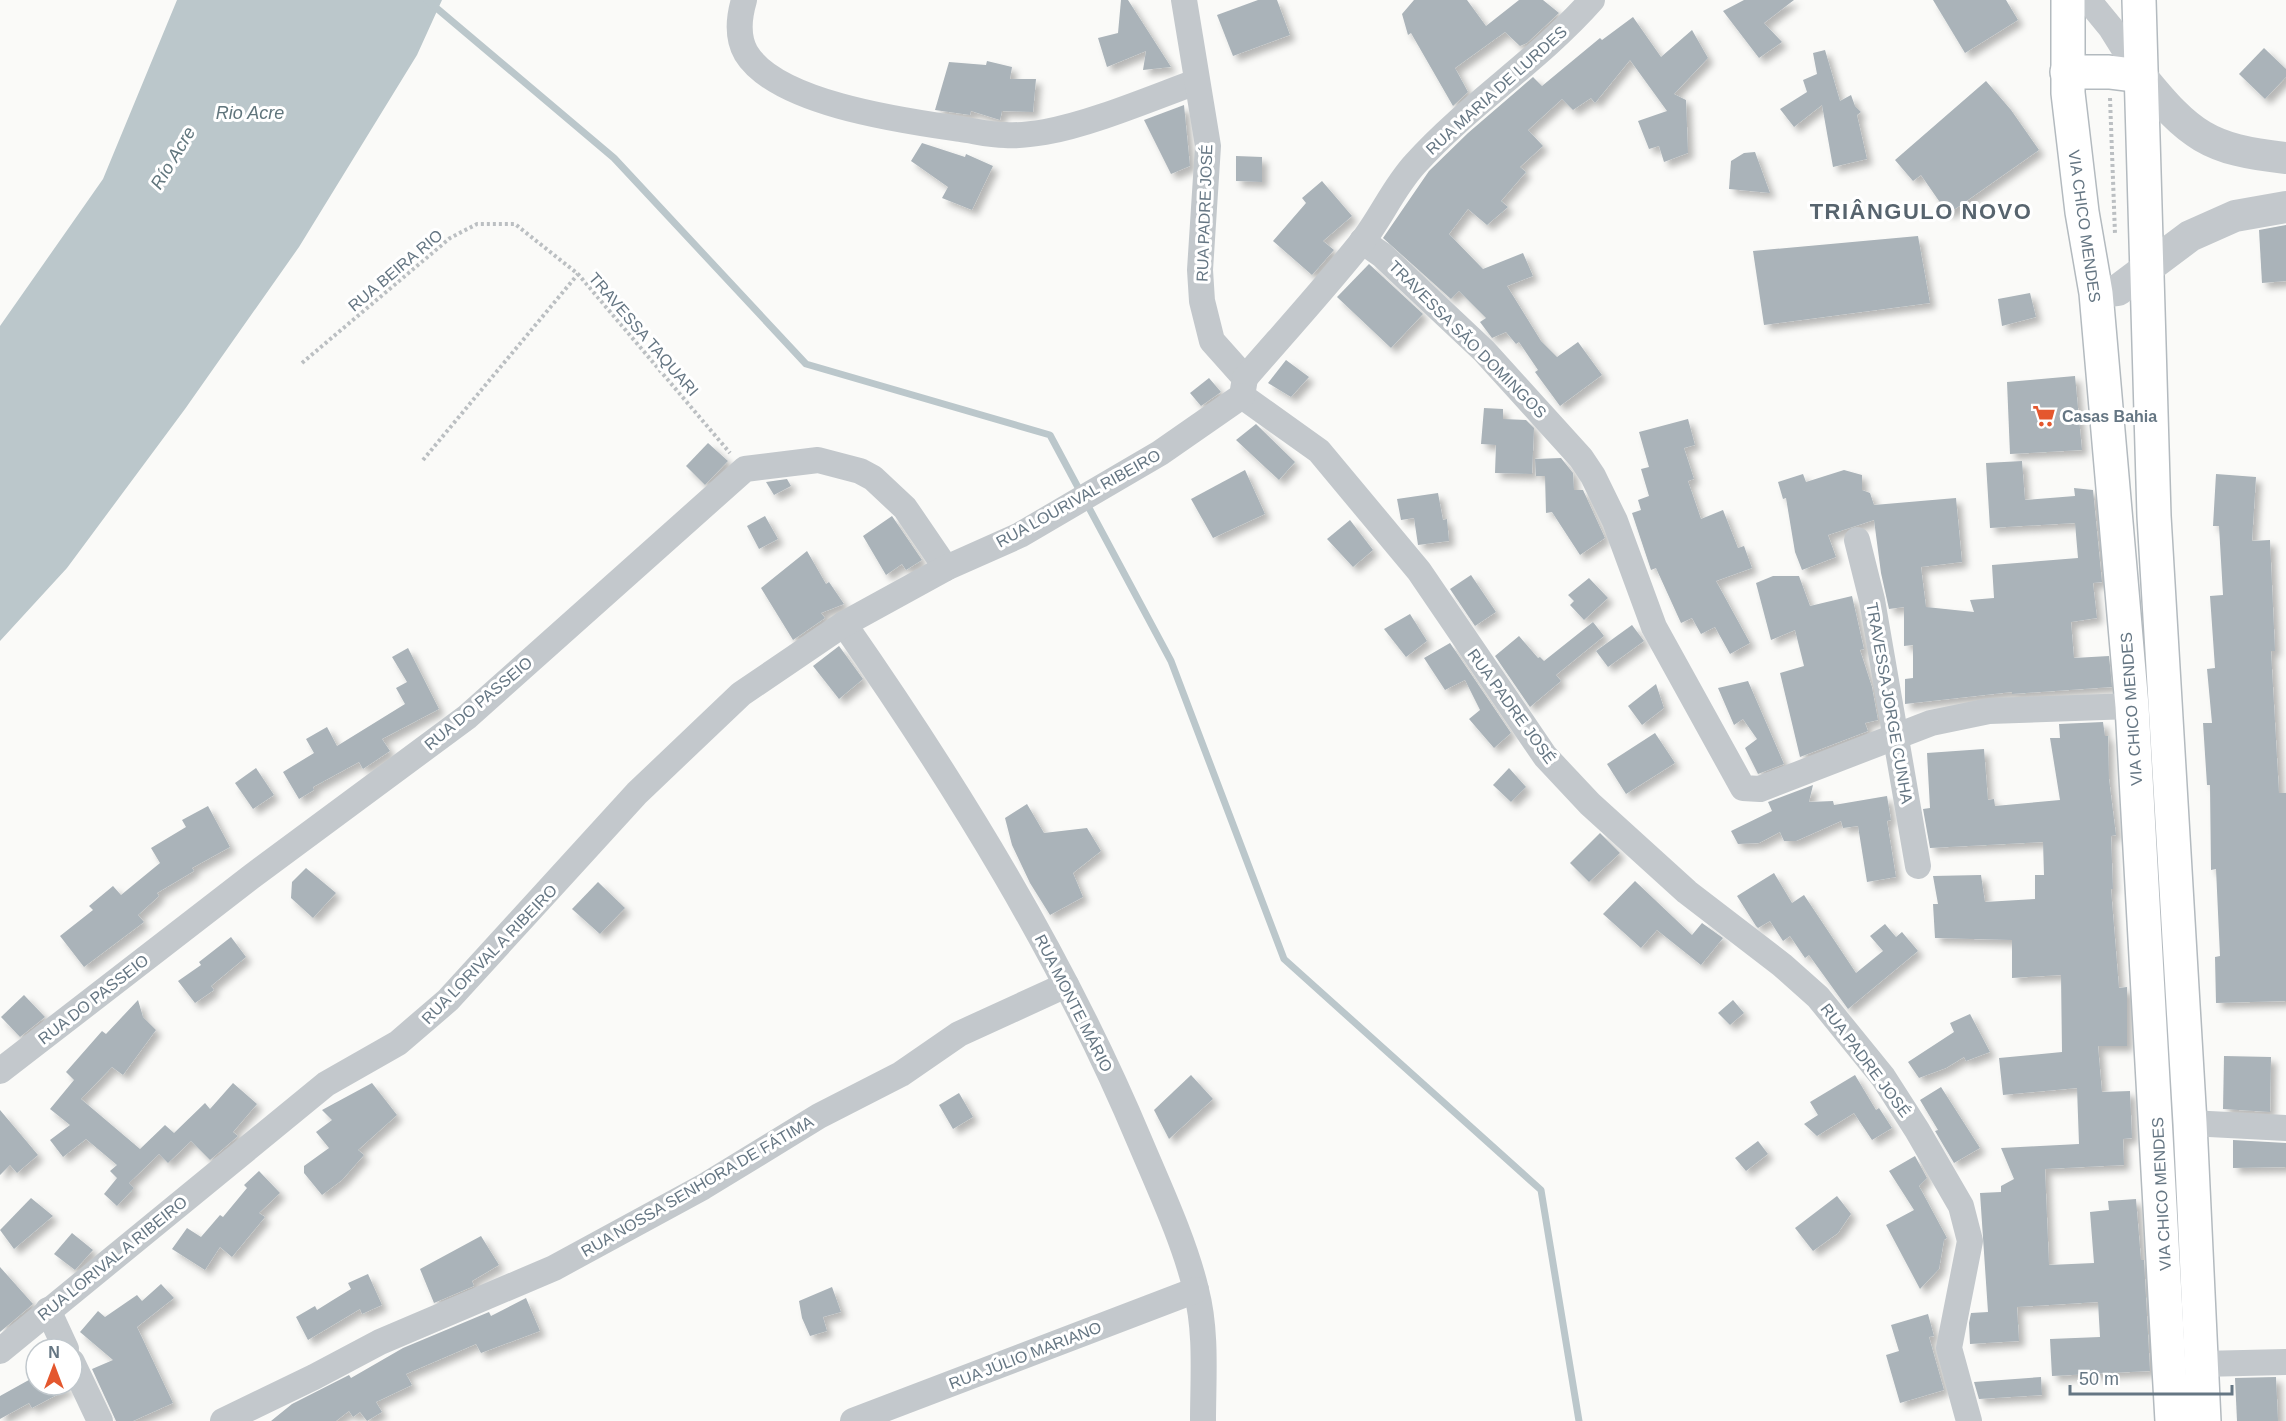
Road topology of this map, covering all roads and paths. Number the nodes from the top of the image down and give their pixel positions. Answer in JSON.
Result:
{"nodes":[{"id":1,"x":744,"y":0,"type":"edge"},
{"id":2,"x":1185,"y":0,"type":"edge"},
{"id":3,"x":1592,"y":0,"type":"edge"},
{"id":4,"x":2088,"y":0,"type":"edge"},
{"id":5,"x":2139,"y":0,"type":"edge"},
{"id":6,"x":2062,"y":8,"type":"edge"},
{"id":7,"x":2067,"y":72,"type":"junction"},
{"id":8,"x":2140,"y":76,"type":"junction"},
{"id":9,"x":1196,"y":82,"type":"junction"},
{"id":10,"x":2286,"y":158,"type":"edge"},
{"id":11,"x":2286,"y":207,"type":"edge"},
{"id":12,"x":515,"y":224,"type":"joint"},
{"id":13,"x":1362,"y":241,"type":"junction"},
{"id":14,"x":2146,"y":270,"type":"junction"},
{"id":15,"x":578,"y":274,"type":"junction"},
{"id":16,"x":2096,"y":293,"type":"junction"},
{"id":17,"x":302,"y":363,"type":"dead end"},
{"id":18,"x":1244,"y":387,"type":"junction"},
{"id":19,"x":423,"y":460,"type":"dead end"},
{"id":20,"x":745,"y":469,"type":"junction"},
{"id":21,"x":1857,"y":540,"type":"dead end"},
{"id":22,"x":946,"y":568,"type":"junction"},
{"id":23,"x":844,"y":624,"type":"junction"},
{"id":24,"x":2132,"y":706,"type":"junction"},
{"id":25,"x":1896,"y":736,"type":"junction"},
{"id":26,"x":1918,"y":866,"type":"dead end"},
{"id":27,"x":1066,"y":985,"type":"junction"},
{"id":28,"x":0,"y":1071,"type":"edge"},
{"id":29,"x":2190,"y":1123,"type":"junction"},
{"id":30,"x":2286,"y":1128,"type":"edge"},
{"id":31,"x":1196,"y":1290,"type":"junction"},
{"id":32,"x":48,"y":1310,"type":"junction"},
{"id":33,"x":60,"y":1337,"type":"edge"},
{"id":34,"x":0,"y":1351,"type":"edge"},
{"id":35,"x":2286,"y":1362,"type":"edge"},
{"id":36,"x":2201,"y":1364,"type":"junction"},
{"id":37,"x":84,"y":1387,"type":"edge"},
{"id":38,"x":100,"y":1421,"type":"edge"},
{"id":39,"x":223,"y":1421,"type":"edge"},
{"id":40,"x":853,"y":1421,"type":"edge"},
{"id":41,"x":1203,"y":1421,"type":"edge"},
{"id":42,"x":1969,"y":1421,"type":"edge"},
{"id":43,"x":2172,"y":1421,"type":"edge"},
{"id":44,"x":2204,"y":1421,"type":"edge"}],
"edges":[{"from":1,"to":9,"type":"street"},
{"from":2,"to":9,"type":"street","name":"RUA PADRE JOSÉ"},
{"from":3,"to":13,"type":"street","name":"RUA MARIA DE LURDES"},
{"from":4,"to":8,"type":"street"},
{"from":5,"to":8,"type":"main road","name":"VIA CHICO MENDES"},
{"from":6,"to":7,"type":"main road","name":"VIA CHICO MENDES"},
{"from":7,"to":8,"type":"main road"},
{"from":7,"to":16,"type":"main road","name":"VIA CHICO MENDES"},
{"from":8,"to":10,"type":"street"},
{"from":8,"to":14,"type":"main road","name":"VIA CHICO MENDES"},
{"from":9,"to":18,"type":"street","name":"RUA PADRE JOSÉ"},
{"from":11,"to":14,"type":"street"},
{"from":12,"to":15,"type":"path","name":"TRAVESSA TAQUARI"},
{"from":12,"to":17,"type":"path","name":"RUA BEIRA RIO"},
{"from":13,"to":18,"type":"street","name":"RUA MARIA DE LURDES"},
{"from":13,"to":25,"type":"street","name":"TRAVESSA SÃO DOMINGOS"},
{"from":14,"to":16,"type":"street"},
{"from":14,"to":29,"type":"main road","name":"VIA CHICO MENDES"},
{"from":15,"to":19,"type":"path"},
{"from":15,"to":20,"type":"path","name":"TRAVESSA TAQUARI"},
{"from":16,"to":24,"type":"main road","name":"VIA CHICO MENDES"},
{"from":18,"to":22,"type":"street","name":"RUA LOURIVAL RIBEIRO"},
{"from":18,"to":42,"type":"street","name":"RUA PADRE JOSÉ"},
{"from":20,"to":22,"type":"street"},
{"from":20,"to":28,"type":"street","name":"RUA DO PASSEIO"},
{"from":21,"to":25,"type":"street","name":"TRAVESSA JORGE CUNHA"},
{"from":22,"to":23,"type":"street","name":"RUA LOURIVAL RIBEIRO"},
{"from":23,"to":27,"type":"street","name":"RUA MONTE MÁRIO"},
{"from":23,"to":32,"type":"street","name":"RUA LORIVAL A RIBEIRO"},
{"from":24,"to":25,"type":"street","name":"TRAVESSA SÃO DOMINGOS"},
{"from":24,"to":43,"type":"main road","name":"VIA CHICO MENDES"},
{"from":25,"to":26,"type":"street","name":"TRAVESSA JORGE CUNHA"},
{"from":27,"to":31,"type":"street","name":"RUA MONTE MÁRIO"},
{"from":27,"to":39,"type":"street","name":"RUA NOSSA SENHORA DE FÁTIMA"},
{"from":29,"to":30,"type":"street"},
{"from":29,"to":36,"type":"main road","name":"VIA CHICO MENDES"},
{"from":31,"to":40,"type":"street","name":"RUA JÚLIO MARIANO"},
{"from":31,"to":41,"type":"street","name":"RUA MONTE MÁRIO"},
{"from":32,"to":33,"type":"street"},
{"from":32,"to":34,"type":"street","name":"RUA LORIVAL A RIBEIRO"},
{"from":35,"to":36,"type":"street"},
{"from":36,"to":44,"type":"main road","name":"VIA CHICO MENDES"},
{"from":37,"to":38,"type":"street"}]}
